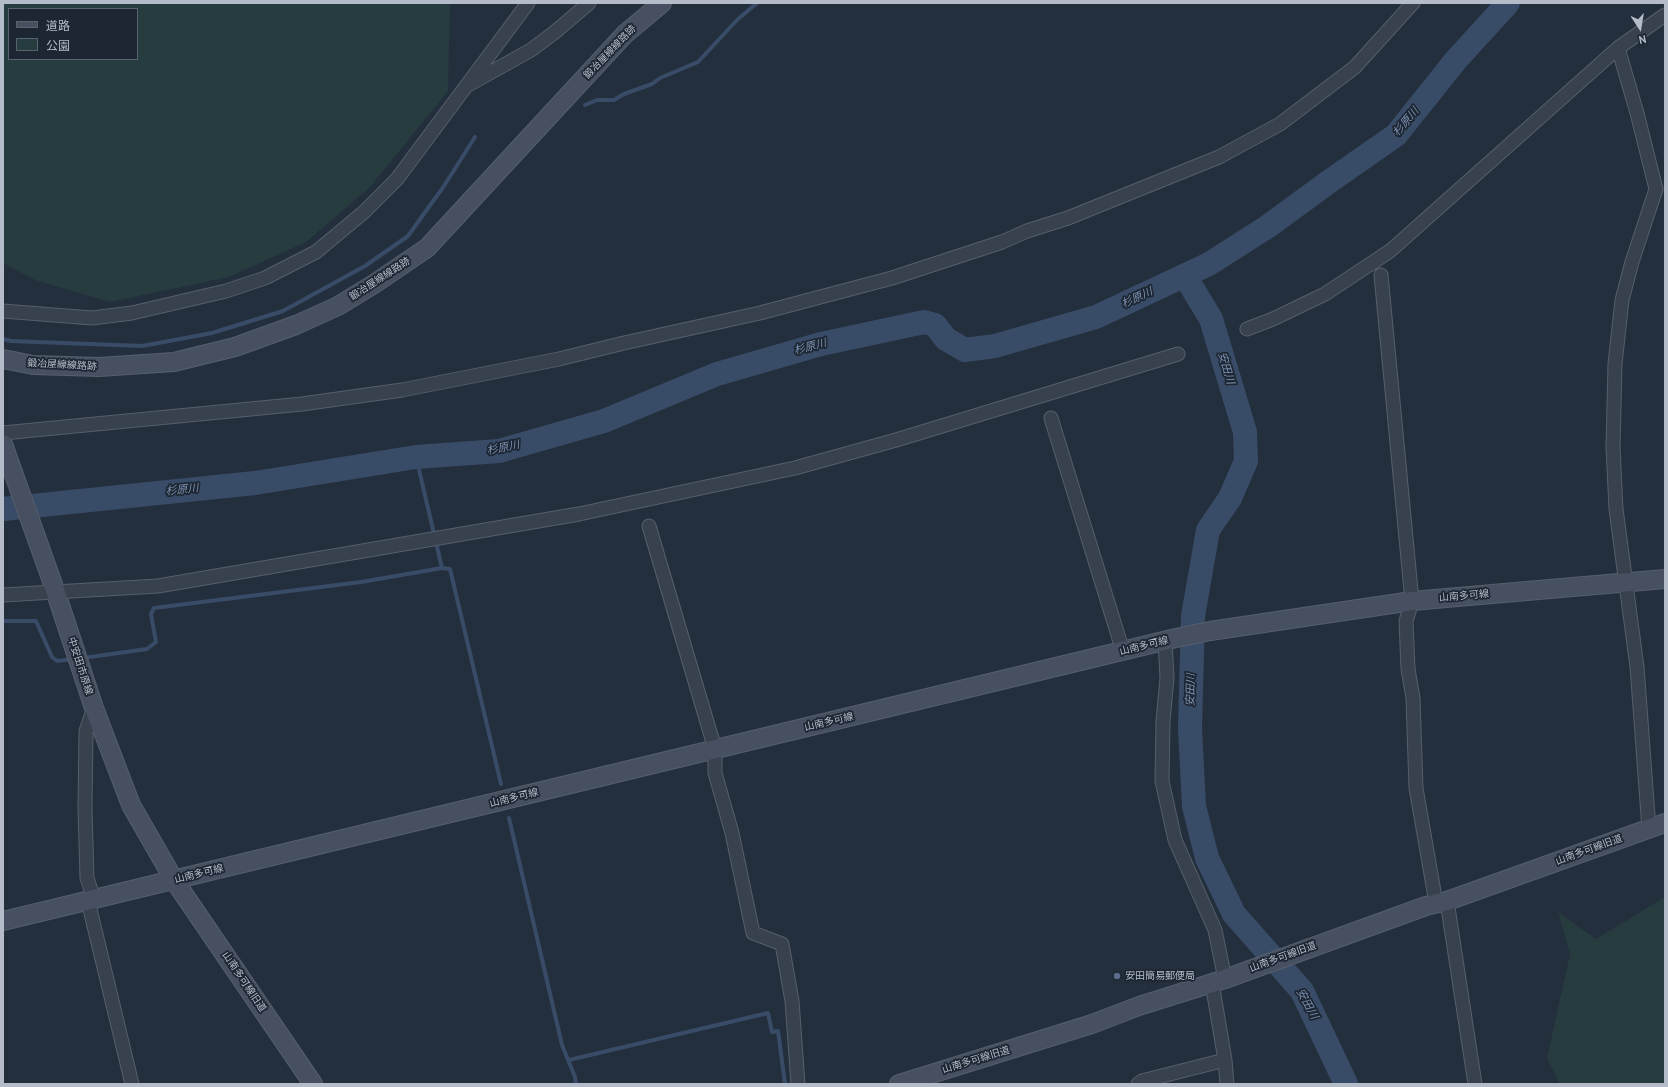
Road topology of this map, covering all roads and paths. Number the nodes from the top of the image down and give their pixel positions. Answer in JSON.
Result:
{"nodes":[{"id":1,"x":528,"y":3,"type":"edge"},
{"id":2,"x":589,"y":3,"type":"edge"},
{"id":3,"x":662,"y":3,"type":"edge"},
{"id":4,"x":1413,"y":3,"type":"edge"},
{"id":5,"x":1665,"y":15,"type":"edge"},
{"id":6,"x":1618,"y":48,"type":"junction"},
{"id":7,"x":465,"y":87,"type":"junction"},
{"id":8,"x":1381,"y":275,"type":"dead end"},
{"id":9,"x":3,"y":311,"type":"edge"},
{"id":10,"x":1247,"y":329,"type":"dead end"},
{"id":11,"x":1178,"y":354,"type":"dead end"},
{"id":12,"x":3,"y":359,"type":"edge"},
{"id":13,"x":1051,"y":418,"type":"dead end"},
{"id":14,"x":3,"y":434,"type":"edge"},
{"id":15,"x":3,"y":444,"type":"edge"},
{"id":16,"x":649,"y":526,"type":"dead end"},
{"id":17,"x":1665,"y":579,"type":"edge"},
{"id":18,"x":1625,"y":582,"type":"junction"},
{"id":19,"x":55,"y":590,"type":"junction"},
{"id":20,"x":3,"y":595,"type":"edge"},
{"id":21,"x":1412,"y":601,"type":"junction"},
{"id":22,"x":1171,"y":640,"type":"junction"},
{"id":23,"x":1118,"y":653,"type":"junction"},
{"id":24,"x":94,"y":708,"type":"junction"},
{"id":25,"x":715,"y":749,"type":"junction"},
{"id":26,"x":1657,"y":826,"type":"edge"},
{"id":27,"x":174,"y":880,"type":"junction"},
{"id":28,"x":91,"y":900,"type":"junction"},
{"id":29,"x":1441,"y":902,"type":"junction"},
{"id":30,"x":3,"y":921,"type":"edge"},
{"id":31,"x":1218,"y":981,"type":"junction"},
{"id":32,"x":1225,"y":1060,"type":"junction"},
{"id":33,"x":132,"y":1084,"type":"edge"},
{"id":34,"x":313,"y":1084,"type":"edge"},
{"id":35,"x":798,"y":1084,"type":"edge"},
{"id":36,"x":899,"y":1084,"type":"edge"},
{"id":37,"x":1138,"y":1084,"type":"edge"},
{"id":38,"x":1226,"y":1084,"type":"edge"},
{"id":39,"x":1475,"y":1084,"type":"edge"}],
"edges":[{"from":1,"to":7,"type":"street"},
{"from":2,"to":7,"type":"street"},
{"from":3,"to":12,"type":"main road","name":"鍛冶屋線線路跡"},
{"from":4,"to":14,"type":"street"},
{"from":5,"to":6,"type":"street"},
{"from":6,"to":10,"type":"street"},
{"from":6,"to":18,"type":"street"},
{"from":7,"to":9,"type":"street"},
{"from":8,"to":21,"type":"street"},
{"from":11,"to":19,"type":"street"},
{"from":13,"to":23,"type":"street"},
{"from":15,"to":19,"type":"main road","name":"中安田市原線"},
{"from":16,"to":25,"type":"street"},
{"from":17,"to":18,"type":"main road","name":"山南多可線"},
{"from":18,"to":21,"type":"main road","name":"山南多可線"},
{"from":18,"to":26,"type":"street"},
{"from":19,"to":20,"type":"street"},
{"from":19,"to":24,"type":"main road","name":"中安田市原線"},
{"from":21,"to":22,"type":"main road","name":"山南多可線"},
{"from":21,"to":29,"type":"street"},
{"from":22,"to":23,"type":"main road","name":"山南多可線"},
{"from":22,"to":31,"type":"street"},
{"from":23,"to":25,"type":"main road","name":"山南多可線"},
{"from":24,"to":27,"type":"main road","name":"中安田市原線"},
{"from":24,"to":28,"type":"street"},
{"from":25,"to":27,"type":"main road","name":"山南多可線"},
{"from":25,"to":35,"type":"street"},
{"from":26,"to":29,"type":"main road","name":"山南多可線旧道"},
{"from":27,"to":28,"type":"main road","name":"山南多可線"},
{"from":27,"to":34,"type":"main road","name":"山南多可線旧道"},
{"from":28,"to":30,"type":"main road","name":"山南多可線"},
{"from":28,"to":33,"type":"street"},
{"from":29,"to":31,"type":"main road","name":"山南多可線旧道"},
{"from":29,"to":39,"type":"street"},
{"from":31,"to":32,"type":"street"},
{"from":31,"to":36,"type":"main road","name":"山南多可線旧道"},
{"from":32,"to":37,"type":"street"},
{"from":32,"to":38,"type":"street"}]}
